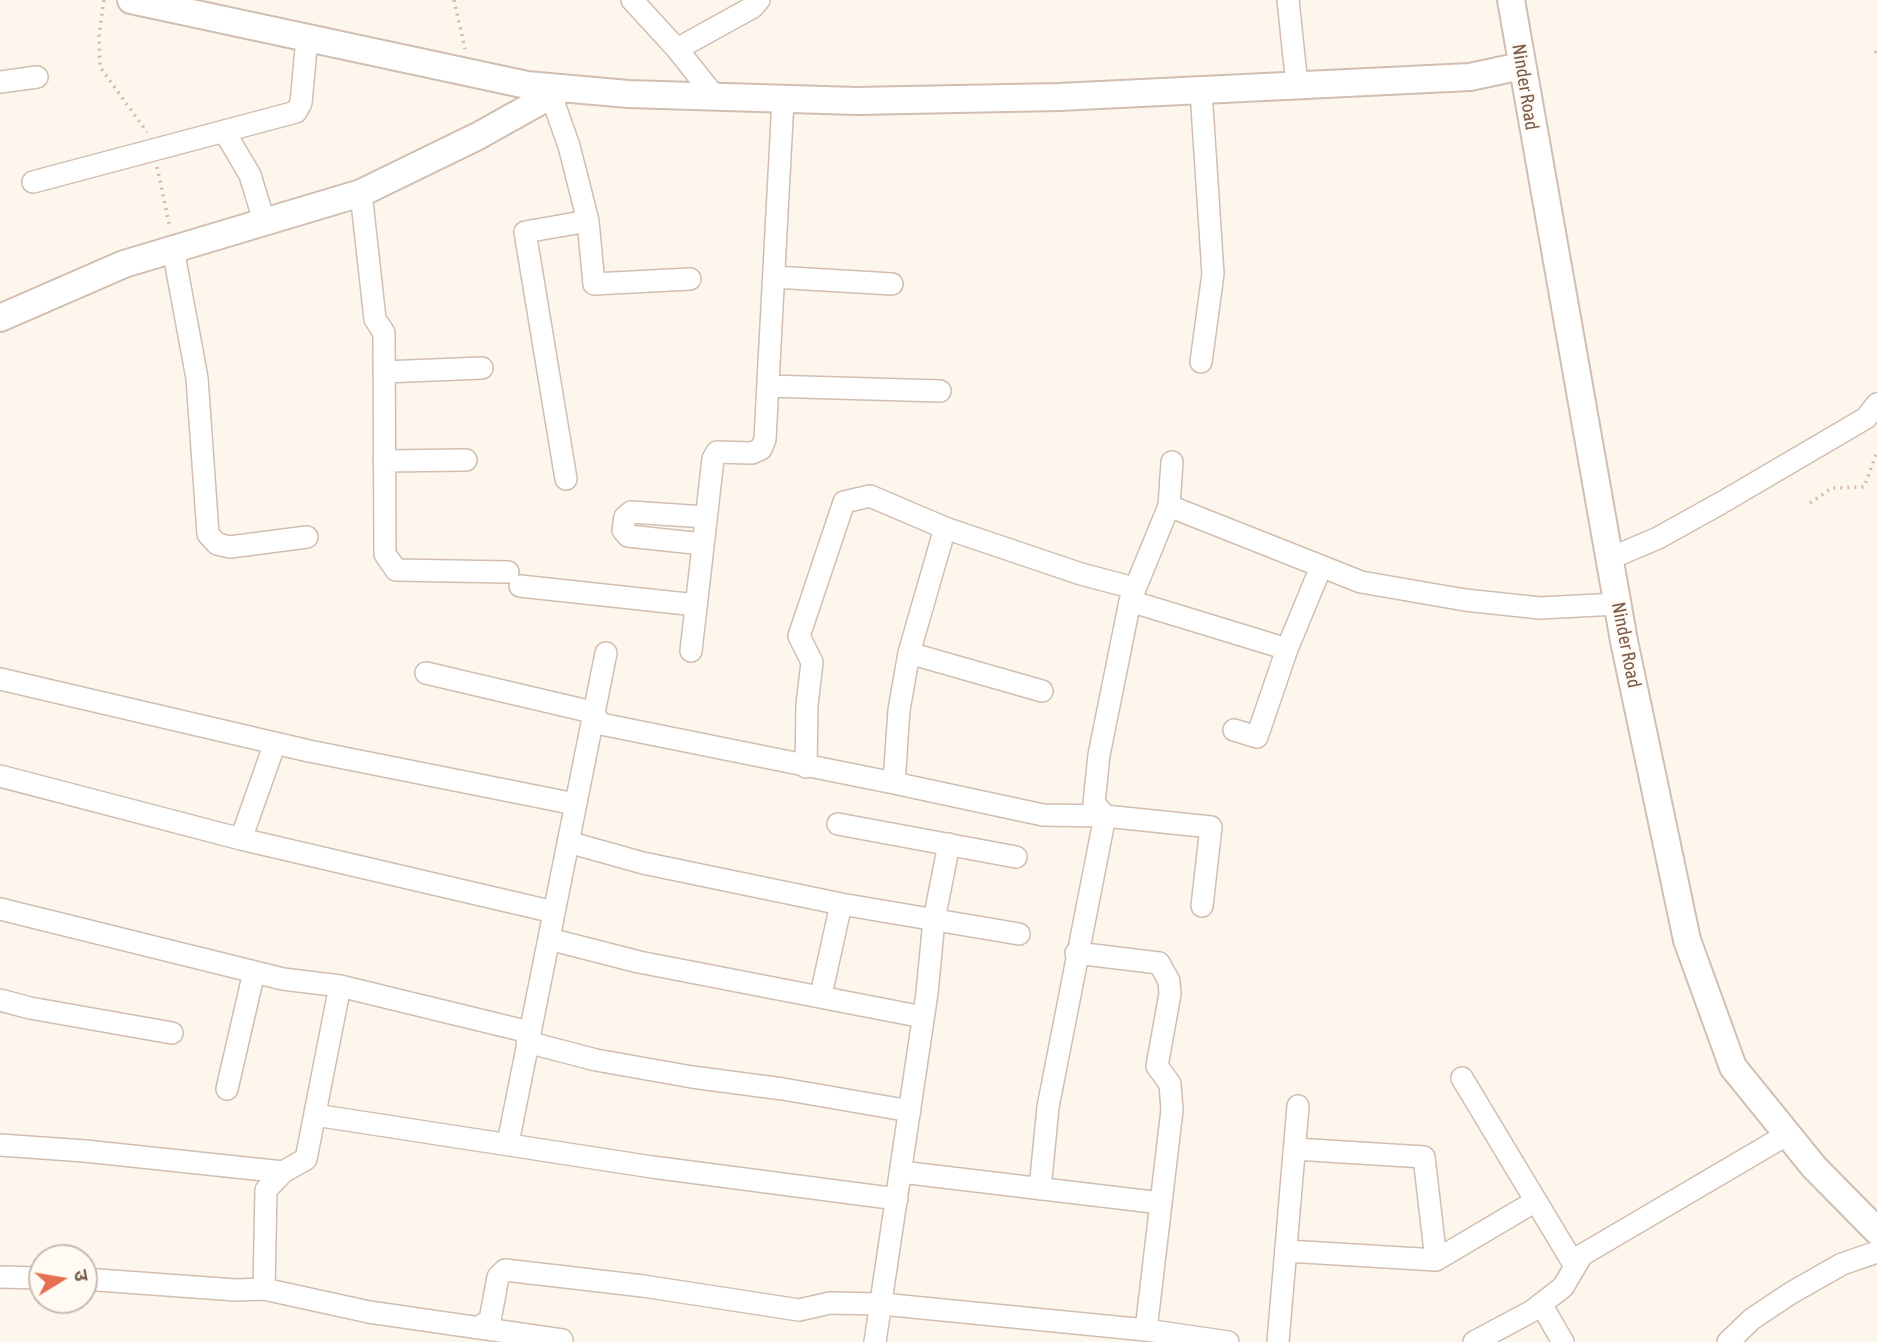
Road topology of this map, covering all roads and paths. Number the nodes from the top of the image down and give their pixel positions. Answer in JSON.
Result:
{"nodes":[{"id":1,"x":104,"y":0,"type":"edge"},
{"id":2,"x":131,"y":0,"type":"edge"},
{"id":3,"x":454,"y":0,"type":"edge"},
{"id":4,"x":632,"y":0,"type":"edge"},
{"id":5,"x":759,"y":0,"type":"edge"},
{"id":6,"x":1288,"y":0,"type":"edge"},
{"id":7,"x":1511,"y":0,"type":"edge"},
{"id":8,"x":307,"y":38,"type":"junction"},
{"id":9,"x":677,"y":49,"type":"junction"},
{"id":10,"x":1521,"y":66,"type":"junction"},
{"id":11,"x":471,"y":72,"type":"junction"},
{"id":12,"x":37,"y":77,"type":"dead end"},
{"id":13,"x":0,"y":82,"type":"edge"},
{"id":14,"x":1297,"y":85,"type":"junction"},
{"id":15,"x":558,"y":91,"type":"junction"},
{"id":16,"x":1201,"y":91,"type":"junction"},
{"id":17,"x":715,"y":97,"type":"junction"},
{"id":18,"x":783,"y":100,"type":"junction"},
{"id":19,"x":224,"y":131,"type":"junction"},
{"id":20,"x":153,"y":150,"type":"junction"},
{"id":21,"x":33,"y":182,"type":"dead end"},
{"id":22,"x":361,"y":193,"type":"junction"},
{"id":23,"x":264,"y":221,"type":"junction"},
{"id":24,"x":588,"y":221,"type":"junction"},
{"id":25,"x":173,"y":249,"type":"junction"},
{"id":26,"x":774,"y":277,"type":"junction"},
{"id":27,"x":690,"y":279,"type":"dead end"},
{"id":28,"x":891,"y":284,"type":"dead end"},
{"id":29,"x":0,"y":318,"type":"edge"},
{"id":30,"x":1201,"y":362,"type":"dead end"},
{"id":31,"x":482,"y":368,"type":"dead end"},
{"id":32,"x":384,"y":372,"type":"junction"},
{"id":33,"x":768,"y":386,"type":"junction"},
{"id":34,"x":940,"y":391,"type":"dead end"},
{"id":35,"x":1877,"y":404,"type":"edge"},
{"id":36,"x":1877,"y":452,"type":"edge"},
{"id":37,"x":466,"y":460,"type":"dead end"},
{"id":38,"x":384,"y":461,"type":"junction"},
{"id":39,"x":1172,"y":462,"type":"dead end"},
{"id":40,"x":566,"y":479,"type":"dead end"},
{"id":41,"x":1810,"y":503,"type":"dead end"},
{"id":42,"x":1168,"y":506,"type":"junction"},
{"id":43,"x":705,"y":517,"type":"junction"},
{"id":44,"x":945,"y":527,"type":"junction"},
{"id":45,"x":307,"y":537,"type":"dead end"},
{"id":46,"x":703,"y":544,"type":"junction"},
{"id":47,"x":1611,"y":558,"type":"junction"},
{"id":48,"x":1321,"y":566,"type":"junction"},
{"id":49,"x":1132,"y":594,"type":"junction"},
{"id":50,"x":1618,"y":604,"type":"junction"},
{"id":51,"x":696,"y":605,"type":"junction"},
{"id":52,"x":1287,"y":649,"type":"junction"},
{"id":53,"x":691,"y":651,"type":"dead end"},
{"id":54,"x":606,"y":653,"type":"dead end"},
{"id":55,"x":909,"y":653,"type":"junction"},
{"id":56,"x":426,"y":673,"type":"dead end"},
{"id":57,"x":0,"y":679,"type":"edge"},
{"id":58,"x":1042,"y":691,"type":"dead end"},
{"id":59,"x":592,"y":712,"type":"junction"},
{"id":60,"x":1234,"y":730,"type":"dead end"},
{"id":61,"x":275,"y":743,"type":"junction"},
{"id":62,"x":806,"y":767,"type":"junction"},
{"id":63,"x":0,"y":776,"type":"edge"},
{"id":64,"x":894,"y":783,"type":"junction"},
{"id":65,"x":575,"y":804,"type":"junction"},
{"id":66,"x":1105,"y":816,"type":"junction"},
{"id":67,"x":838,"y":824,"type":"dead end"},
{"id":68,"x":241,"y":838,"type":"junction"},
{"id":69,"x":568,"y":842,"type":"junction"},
{"id":70,"x":949,"y":844,"type":"junction"},
{"id":71,"x":1016,"y":857,"type":"dead end"},
{"id":72,"x":841,"y":904,"type":"junction"},
{"id":73,"x":1202,"y":906,"type":"dead end"},
{"id":74,"x":0,"y":909,"type":"edge"},
{"id":75,"x":554,"y":912,"type":"junction"},
{"id":76,"x":934,"y":920,"type":"junction"},
{"id":77,"x":1018,"y":934,"type":"dead end"},
{"id":78,"x":549,"y":939,"type":"junction"},
{"id":79,"x":1076,"y":953,"type":"junction"},
{"id":80,"x":254,"y":972,"type":"junction"},
{"id":81,"x":340,"y":986,"type":"junction"},
{"id":82,"x":821,"y":995,"type":"junction"},
{"id":83,"x":0,"y":1000,"type":"edge"},
{"id":84,"x":923,"y":1017,"type":"junction"},
{"id":85,"x":172,"y":1033,"type":"dead end"},
{"id":86,"x":528,"y":1037,"type":"junction"},
{"id":87,"x":1462,"y":1078,"type":"dead end"},
{"id":88,"x":227,"y":1088,"type":"dead end"},
{"id":89,"x":1298,"y":1106,"type":"dead end"},
{"id":90,"x":910,"y":1111,"type":"junction"},
{"id":91,"x":315,"y":1115,"type":"junction"},
{"id":92,"x":1788,"y":1134,"type":"junction"},
{"id":93,"x":508,"y":1143,"type":"junction"},
{"id":94,"x":0,"y":1145,"type":"edge"},
{"id":95,"x":1295,"y":1149,"type":"junction"},
{"id":96,"x":283,"y":1172,"type":"junction"},
{"id":97,"x":901,"y":1172,"type":"junction"},
{"id":98,"x":1040,"y":1189,"type":"junction"},
{"id":99,"x":897,"y":1199,"type":"junction"},
{"id":100,"x":1534,"y":1202,"type":"junction"},
{"id":101,"x":1161,"y":1203,"type":"junction"},
{"id":102,"x":1877,"y":1231,"type":"edge"},
{"id":103,"x":1287,"y":1251,"type":"junction"},
{"id":104,"x":1877,"y":1252,"type":"edge"},
{"id":105,"x":1436,"y":1260,"type":"junction"},
{"id":106,"x":1575,"y":1266,"type":"junction"},
{"id":107,"x":0,"y":1277,"type":"edge"},
{"id":108,"x":28,"y":1278,"type":"edge"},
{"id":109,"x":98,"y":1280,"type":"edge"},
{"id":110,"x":264,"y":1289,"type":"junction"},
{"id":111,"x":882,"y":1304,"type":"junction"},
{"id":112,"x":1541,"y":1304,"type":"junction"},
{"id":113,"x":479,"y":1327,"type":"junction"},
{"id":114,"x":1146,"y":1330,"type":"junction"},
{"id":115,"x":562,"y":1340,"type":"dead end"},
{"id":116,"x":875,"y":1342,"type":"edge"},
{"id":117,"x":1228,"y":1342,"type":"edge"},
{"id":118,"x":1278,"y":1342,"type":"edge"},
{"id":119,"x":1474,"y":1342,"type":"edge"},
{"id":120,"x":1563,"y":1342,"type":"edge"},
{"id":121,"x":1728,"y":1342,"type":"edge"}],
"edges":[{"from":1,"to":20,"type":"path"},
{"from":2,"to":8,"type":"street"},
{"from":3,"to":11,"type":"path"},
{"from":4,"to":9,"type":"street"},
{"from":5,"to":9,"type":"street"},
{"from":6,"to":14,"type":"street"},
{"from":7,"to":10,"type":"street","name":"Ninder Road"},
{"from":8,"to":11,"type":"street"},
{"from":8,"to":19,"type":"street"},
{"from":9,"to":17,"type":"street"},
{"from":10,"to":14,"type":"street"},
{"from":10,"to":47,"type":"street","name":"Ninder Road"},
{"from":11,"to":15,"type":"street"},
{"from":12,"to":13,"type":"street"},
{"from":14,"to":16,"type":"street"},
{"from":15,"to":17,"type":"street"},
{"from":15,"to":22,"type":"street"},
{"from":15,"to":24,"type":"street"},
{"from":16,"to":18,"type":"street"},
{"from":16,"to":30,"type":"street"},
{"from":17,"to":18,"type":"street"},
{"from":18,"to":26,"type":"street"},
{"from":19,"to":20,"type":"street"},
{"from":19,"to":23,"type":"street"},
{"from":20,"to":21,"type":"street"},
{"from":20,"to":25,"type":"path"},
{"from":22,"to":23,"type":"street"},
{"from":22,"to":32,"type":"street"},
{"from":23,"to":25,"type":"street"},
{"from":24,"to":27,"type":"street"},
{"from":24,"to":40,"type":"street"},
{"from":25,"to":29,"type":"street"},
{"from":25,"to":45,"type":"street"},
{"from":26,"to":28,"type":"street"},
{"from":26,"to":33,"type":"street"},
{"from":31,"to":32,"type":"street"},
{"from":32,"to":38,"type":"street"},
{"from":33,"to":34,"type":"street"},
{"from":33,"to":43,"type":"street"},
{"from":35,"to":47,"type":"street"},
{"from":36,"to":41,"type":"path"},
{"from":37,"to":38,"type":"street"},
{"from":38,"to":51,"type":"street"},
{"from":39,"to":42,"type":"street"},
{"from":42,"to":48,"type":"street"},
{"from":42,"to":49,"type":"street"},
{"from":43,"to":46,"type":"street"},
{"from":43,"to":46,"type":"street"},
{"from":44,"to":49,"type":"street"},
{"from":44,"to":55,"type":"street"},
{"from":44,"to":62,"type":"street"},
{"from":46,"to":51,"type":"street"},
{"from":47,"to":50,"type":"street","name":"Ninder Road"},
{"from":48,"to":50,"type":"street"},
{"from":48,"to":52,"type":"street"},
{"from":49,"to":52,"type":"street"},
{"from":49,"to":66,"type":"street"},
{"from":50,"to":92,"type":"street","name":"Ninder Road"},
{"from":51,"to":53,"type":"street"},
{"from":52,"to":60,"type":"street"},
{"from":54,"to":59,"type":"street"},
{"from":55,"to":58,"type":"street"},
{"from":55,"to":64,"type":"street"},
{"from":56,"to":59,"type":"street"},
{"from":57,"to":61,"type":"street"},
{"from":59,"to":62,"type":"street"},
{"from":59,"to":65,"type":"street"},
{"from":61,"to":65,"type":"street"},
{"from":61,"to":68,"type":"street"},
{"from":62,"to":64,"type":"street"},
{"from":63,"to":68,"type":"street"},
{"from":64,"to":66,"type":"street"},
{"from":65,"to":69,"type":"street"},
{"from":66,"to":73,"type":"street"},
{"from":66,"to":79,"type":"street"},
{"from":67,"to":70,"type":"street"},
{"from":68,"to":75,"type":"street"},
{"from":69,"to":72,"type":"street"},
{"from":69,"to":75,"type":"street"},
{"from":70,"to":71,"type":"street"},
{"from":70,"to":76,"type":"street"},
{"from":72,"to":76,"type":"street"},
{"from":72,"to":82,"type":"street"},
{"from":74,"to":80,"type":"street"},
{"from":75,"to":78,"type":"street"},
{"from":76,"to":77,"type":"street"},
{"from":76,"to":84,"type":"street"},
{"from":78,"to":82,"type":"street"},
{"from":78,"to":86,"type":"street"},
{"from":79,"to":98,"type":"street"},
{"from":79,"to":101,"type":"street"},
{"from":80,"to":81,"type":"street"},
{"from":80,"to":88,"type":"street"},
{"from":81,"to":86,"type":"street"},
{"from":81,"to":91,"type":"street"},
{"from":82,"to":84,"type":"street"},
{"from":83,"to":85,"type":"street"},
{"from":84,"to":90,"type":"street"},
{"from":86,"to":90,"type":"street"},
{"from":86,"to":93,"type":"street"},
{"from":87,"to":100,"type":"street"},
{"from":89,"to":95,"type":"street"},
{"from":90,"to":97,"type":"street"},
{"from":91,"to":93,"type":"street"},
{"from":91,"to":96,"type":"street"},
{"from":92,"to":102,"type":"street","name":"Ninder Road"},
{"from":92,"to":106,"type":"street"},
{"from":93,"to":99,"type":"street"},
{"from":94,"to":96,"type":"street"},
{"from":95,"to":103,"type":"street"},
{"from":95,"to":105,"type":"street"},
{"from":96,"to":110,"type":"street"},
{"from":97,"to":98,"type":"street"},
{"from":97,"to":99,"type":"street"},
{"from":98,"to":101,"type":"street"},
{"from":99,"to":111,"type":"street"},
{"from":100,"to":105,"type":"street"},
{"from":100,"to":106,"type":"street"},
{"from":101,"to":114,"type":"street"},
{"from":103,"to":105,"type":"street"},
{"from":103,"to":118,"type":"street"},
{"from":104,"to":121,"type":"street"},
{"from":106,"to":112,"type":"street"},
{"from":107,"to":108,"type":"street"},
{"from":109,"to":110,"type":"street"},
{"from":110,"to":113,"type":"street"},
{"from":111,"to":113,"type":"street"},
{"from":111,"to":114,"type":"street"},
{"from":111,"to":116,"type":"street"},
{"from":112,"to":119,"type":"street"},
{"from":112,"to":120,"type":"street"},
{"from":113,"to":115,"type":"street"},
{"from":114,"to":117,"type":"street"}]}
